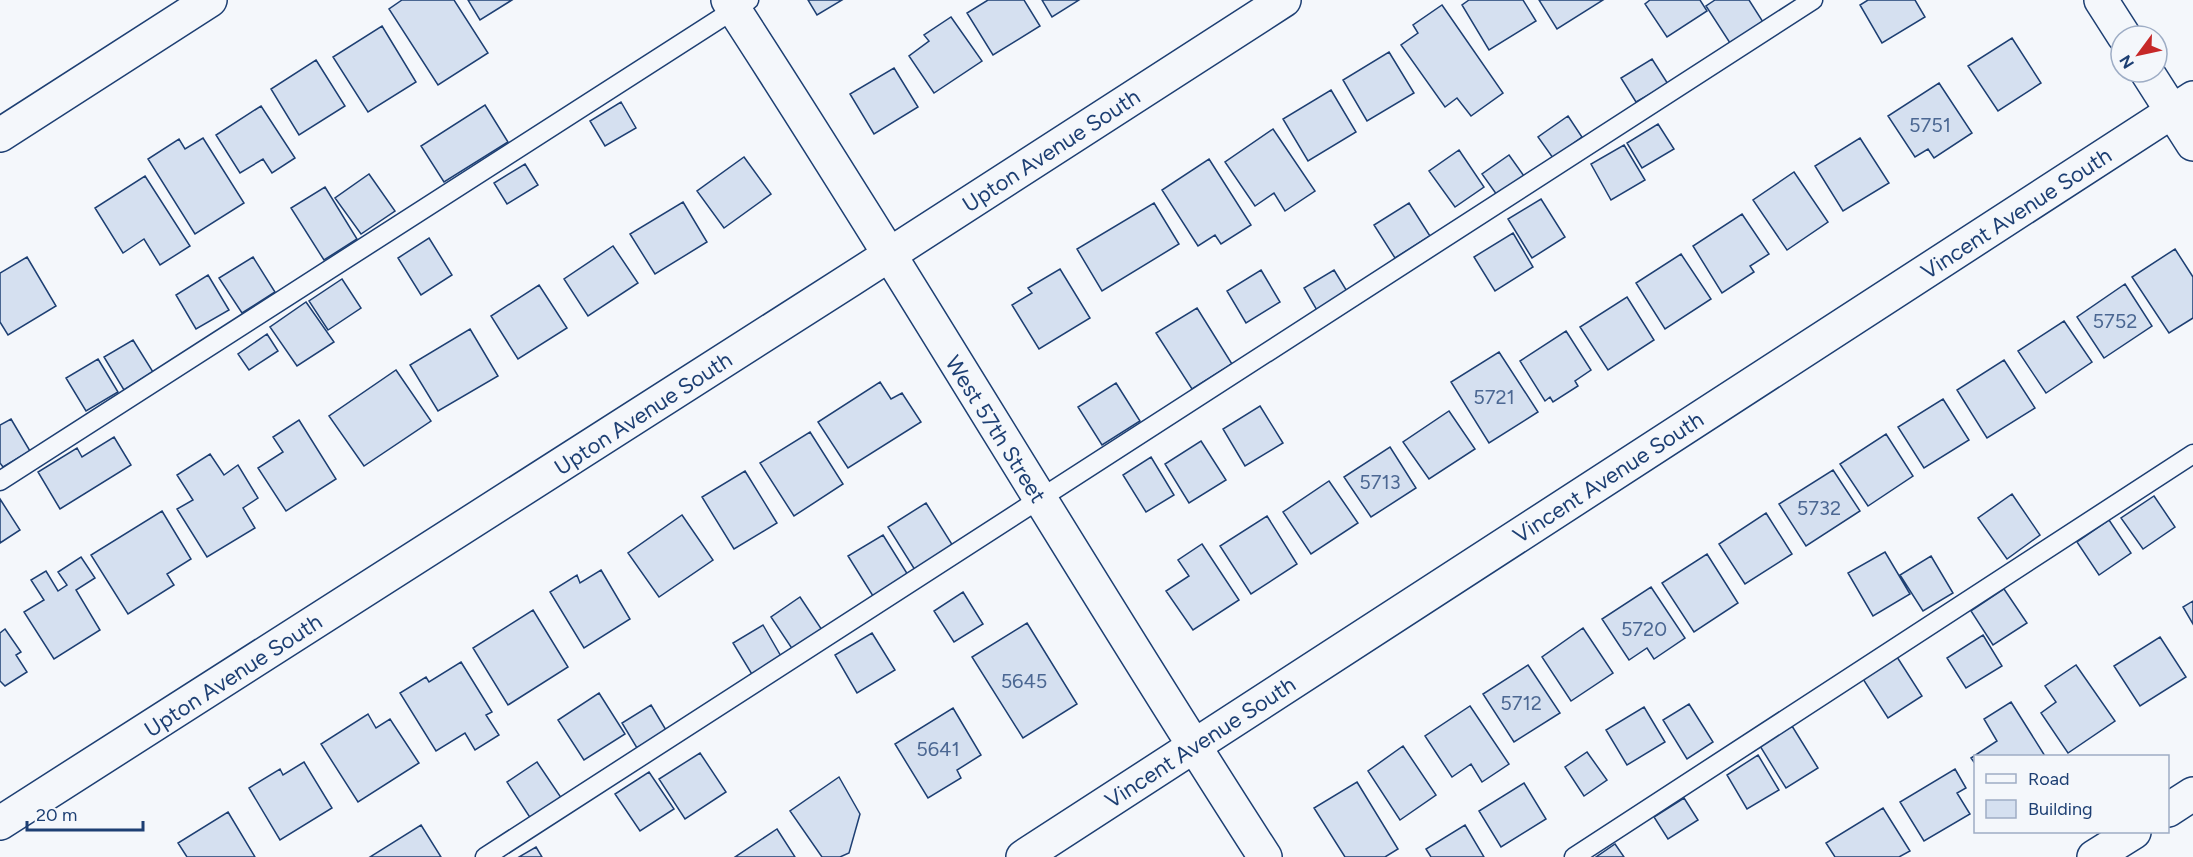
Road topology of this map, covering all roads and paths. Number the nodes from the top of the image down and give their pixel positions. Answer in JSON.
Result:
{"nodes":[{"id":1,"x":210,"y":0,"type":"edge"},
{"id":2,"x":1284,"y":0,"type":"edge"},
{"id":3,"x":1813,"y":0,"type":"edge"},
{"id":4,"x":2101,"y":0,"type":"edge"},
{"id":5,"x":737,"y":3,"type":"edge"},
{"id":6,"x":2116,"y":24,"type":"edge"},
{"id":7,"x":2160,"y":84,"type":"edge"},
{"id":8,"x":2183,"y":104,"type":"edge"},
{"id":9,"x":0,"y":135,"type":"edge"},
{"id":10,"x":2193,"y":144,"type":"edge"},
{"id":11,"x":889,"y":255,"type":"junction"},
{"id":12,"x":2193,"y":454,"type":"edge"},
{"id":13,"x":0,"y":481,"type":"edge"},
{"id":14,"x":1040,"y":499,"type":"junction"},
{"id":15,"x":1194,"y":747,"type":"junction"},
{"id":16,"x":2193,"y":794,"type":"edge"},
{"id":17,"x":2169,"y":809,"type":"edge"},
{"id":18,"x":0,"y":824,"type":"edge"},
{"id":19,"x":2131,"y":833,"type":"edge"},
{"id":20,"x":485,"y":857,"type":"edge"},
{"id":21,"x":1023,"y":857,"type":"edge"},
{"id":22,"x":1265,"y":857,"type":"edge"},
{"id":23,"x":1574,"y":857,"type":"edge"},
{"id":24,"x":2094,"y":857,"type":"edge"}],
"edges":[{"from":1,"to":9,"type":"street"},
{"from":2,"to":11,"type":"street","name":"Upton Avenue South"},
{"from":3,"to":14,"type":"lane"},
{"from":4,"to":6,"type":"street"},
{"from":5,"to":11,"type":"street","name":"West 57th Street"},
{"from":5,"to":13,"type":"lane"},
{"from":7,"to":8,"type":"street"},
{"from":8,"to":10,"type":"street"},
{"from":8,"to":15,"type":"street","name":"Vincent Avenue South"},
{"from":11,"to":14,"type":"street","name":"West 57th Street"},
{"from":11,"to":18,"type":"street","name":"Upton Avenue South"},
{"from":12,"to":23,"type":"lane"},
{"from":14,"to":15,"type":"street","name":"West 57th Street"},
{"from":14,"to":20,"type":"lane"},
{"from":15,"to":21,"type":"street","name":"Vincent Avenue South"},
{"from":15,"to":22,"type":"street","name":"West 57th Street"},
{"from":16,"to":17,"type":"street"},
{"from":19,"to":24,"type":"street"}]}
